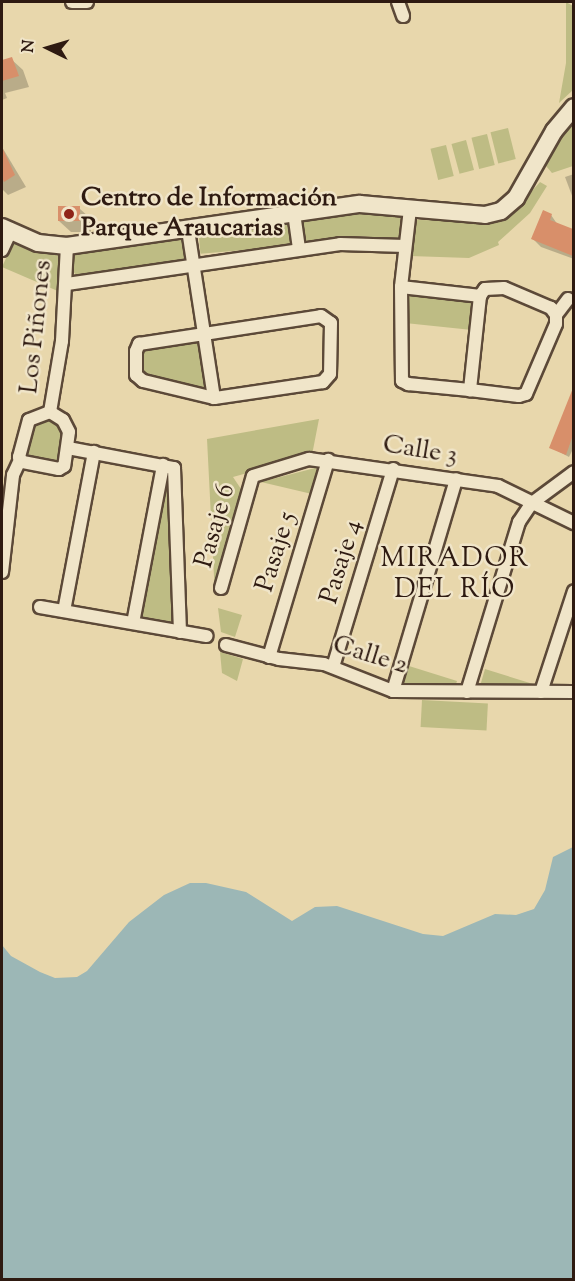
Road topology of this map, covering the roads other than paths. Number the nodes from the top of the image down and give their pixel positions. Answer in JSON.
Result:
{"nodes":[{"id":1,"x":87,"y":2,"type":"edge"},
{"id":2,"x":398,"y":2,"type":"edge"},
{"id":3,"x":73,"y":3,"type":"edge"},
{"id":4,"x":403,"y":16,"type":"dead end"},
{"id":5,"x":573,"y":107,"type":"edge"},
{"id":6,"x":410,"y":209,"type":"junction"},
{"id":7,"x":294,"y":213,"type":"junction"},
{"id":8,"x":6,"y":230,"type":"edge"},
{"id":9,"x":188,"y":230,"type":"junction"},
{"id":10,"x":67,"y":246,"type":"junction"},
{"id":11,"x":405,"y":246,"type":"junction"},
{"id":12,"x":300,"y":249,"type":"junction"},
{"id":13,"x":2,"y":250,"type":"edge"},
{"id":14,"x":194,"y":266,"type":"junction"},
{"id":15,"x":67,"y":284,"type":"junction"},
{"id":16,"x":401,"y":287,"type":"junction"},
{"id":17,"x":480,"y":296,"type":"junction"},
{"id":18,"x":568,"y":299,"type":"dead end"},
{"id":19,"x":556,"y":315,"type":"junction"},
{"id":20,"x":204,"y":334,"type":"junction"},
{"id":21,"x":470,"y":390,"type":"junction"},
{"id":22,"x":214,"y":398,"type":"junction"},
{"id":23,"x":50,"y":412,"type":"junction"},
{"id":24,"x":68,"y":448,"type":"junction"},
{"id":25,"x":94,"y":452,"type":"junction"},
{"id":26,"x":20,"y":460,"type":"junction"},
{"id":27,"x":328,"y":460,"type":"junction"},
{"id":28,"x":163,"y":465,"type":"junction"},
{"id":29,"x":393,"y":469,"type":"junction"},
{"id":30,"x":573,"y":472,"type":"edge"},
{"id":31,"x":254,"y":476,"type":"joint"},
{"id":32,"x":456,"y":479,"type":"junction"},
{"id":33,"x":532,"y":503,"type":"junction"},
{"id":34,"x":6,"y":517,"type":"edge"},
{"id":35,"x":573,"y":523,"type":"edge"},
{"id":36,"x":2,"y":572,"type":"edge"},
{"id":37,"x":221,"y":588,"type":"dead end"},
{"id":38,"x":573,"y":591,"type":"edge"},
{"id":39,"x":40,"y":607,"type":"dead end"},
{"id":40,"x":64,"y":611,"type":"junction"},
{"id":41,"x":133,"y":623,"type":"junction"},
{"id":42,"x":180,"y":632,"type":"junction"},
{"id":43,"x":207,"y":636,"type":"dead end"},
{"id":44,"x":226,"y":645,"type":"dead end"},
{"id":45,"x":269,"y":657,"type":"junction"},
{"id":46,"x":333,"y":667,"type":"junction"},
{"id":47,"x":393,"y":691,"type":"junction"},
{"id":48,"x":467,"y":692,"type":"junction"},
{"id":49,"x":541,"y":692,"type":"junction"},
{"id":50,"x":573,"y":692,"type":"edge"}],
"edges":[{"from":1,"to":3,"type":"street"},
{"from":2,"to":4,"type":"street"},
{"from":5,"to":6,"type":"street"},
{"from":6,"to":7,"type":"street"},
{"from":6,"to":11,"type":"street"},
{"from":7,"to":9,"type":"street"},
{"from":7,"to":12,"type":"street"},
{"from":8,"to":10,"type":"street"},
{"from":8,"to":13,"type":"street"},
{"from":9,"to":10,"type":"street"},
{"from":9,"to":14,"type":"street"},
{"from":10,"to":15,"type":"street","name":"Los Piñones"},
{"from":11,"to":12,"type":"street"},
{"from":11,"to":16,"type":"street"},
{"from":12,"to":14,"type":"street"},
{"from":14,"to":15,"type":"street"},
{"from":14,"to":20,"type":"street"},
{"from":15,"to":23,"type":"street","name":"Los Piñones"},
{"from":16,"to":17,"type":"street"},
{"from":16,"to":21,"type":"street"},
{"from":17,"to":19,"type":"street"},
{"from":17,"to":21,"type":"street"},
{"from":18,"to":19,"type":"street"},
{"from":19,"to":21,"type":"street"},
{"from":20,"to":22,"type":"street"},
{"from":20,"to":22,"type":"street"},
{"from":20,"to":22,"type":"street"},
{"from":23,"to":24,"type":"street"},
{"from":23,"to":26,"type":"street"},
{"from":24,"to":25,"type":"street"},
{"from":24,"to":26,"type":"street"},
{"from":25,"to":28,"type":"street"},
{"from":25,"to":40,"type":"street"},
{"from":26,"to":34,"type":"street"},
{"from":27,"to":29,"type":"street","name":"Calle 3"},
{"from":27,"to":31,"type":"street","name":"Calle 3"},
{"from":27,"to":45,"type":"street","name":"Pasaje 5"},
{"from":28,"to":41,"type":"street"},
{"from":28,"to":42,"type":"street"},
{"from":29,"to":32,"type":"street","name":"Calle 3"},
{"from":29,"to":46,"type":"street","name":"Pasaje 4"},
{"from":30,"to":33,"type":"street"},
{"from":31,"to":37,"type":"street","name":"Pasaje 6"},
{"from":32,"to":33,"type":"street","name":"Calle 3"},
{"from":32,"to":47,"type":"street"},
{"from":33,"to":35,"type":"street","name":"Calle 3"},
{"from":33,"to":48,"type":"street"},
{"from":34,"to":36,"type":"street"},
{"from":38,"to":49,"type":"street"},
{"from":39,"to":40,"type":"street"},
{"from":40,"to":41,"type":"street"},
{"from":41,"to":42,"type":"street"},
{"from":42,"to":43,"type":"street"},
{"from":44,"to":45,"type":"street","name":"Calle 2"},
{"from":45,"to":46,"type":"street","name":"Calle 2"},
{"from":46,"to":47,"type":"street","name":"Calle 2"},
{"from":47,"to":48,"type":"street","name":"Calle 2"},
{"from":48,"to":49,"type":"street","name":"Calle 2"},
{"from":49,"to":50,"type":"street","name":"Calle 2"}]}
